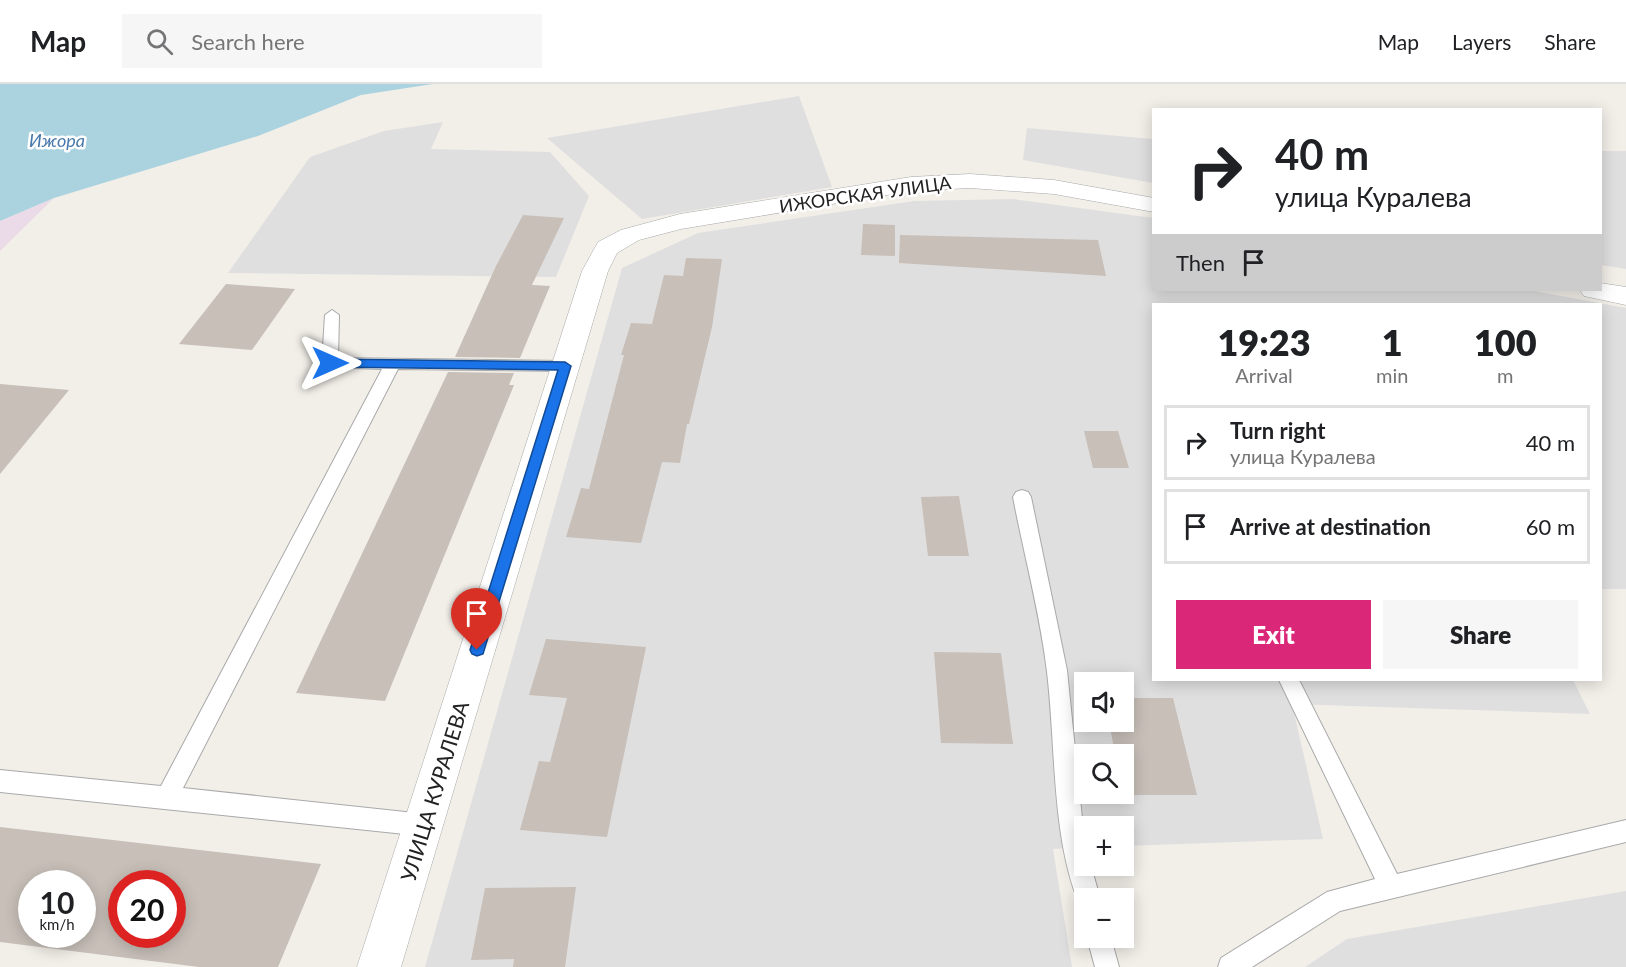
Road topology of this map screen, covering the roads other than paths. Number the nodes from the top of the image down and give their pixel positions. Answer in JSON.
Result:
{"nodes":[{"id":1,"x":1152,"y":205,"type":"edge"},
{"id":2,"x":595,"y":271,"type":"joint"},
{"id":3,"x":1598,"y":291,"type":"edge"},
{"id":4,"x":1626,"y":296,"type":"edge"},
{"id":5,"x":332,"y":315,"type":"dead end"},
{"id":6,"x":393,"y":363,"type":"junction"},
{"id":7,"x":565,"y":366,"type":"junction"},
{"id":8,"x":1022,"y":497,"type":"dead end"},
{"id":9,"x":1289,"y":681,"type":"edge"},
{"id":10,"x":0,"y":781,"type":"edge"},
{"id":11,"x":167,"y":796,"type":"junction"},
{"id":12,"x":423,"y":825,"type":"junction"},
{"id":13,"x":1626,"y":831,"type":"edge"},
{"id":14,"x":1391,"y":886,"type":"junction"},
{"id":15,"x":1085,"y":888,"type":"edge"},
{"id":16,"x":1102,"y":948,"type":"edge"},
{"id":17,"x":380,"y":967,"type":"edge"},
{"id":18,"x":1107,"y":967,"type":"edge"},
{"id":19,"x":1230,"y":967,"type":"edge"}],
"edges":[{"from":1,"to":2,"type":"street","name":"ИЖОРСКАЯ УЛИЦА"},
{"from":2,"to":7,"type":"street","name":"УЛИЦА КУРАЛЕВА"},
{"from":3,"to":4,"type":"street"},
{"from":5,"to":6,"type":"lane"},
{"from":6,"to":7,"type":"lane"},
{"from":6,"to":11,"type":"lane"},
{"from":7,"to":12,"type":"street","name":"УЛИЦА КУРАЛЕВА"},
{"from":8,"to":15,"type":"lane"},
{"from":9,"to":14,"type":"lane"},
{"from":10,"to":11,"type":"lane"},
{"from":11,"to":12,"type":"lane"},
{"from":12,"to":17,"type":"street","name":"УЛИЦА КУРАЛЕВА"},
{"from":13,"to":14,"type":"lane"},
{"from":14,"to":19,"type":"lane"},
{"from":16,"to":18,"type":"lane"}]}
